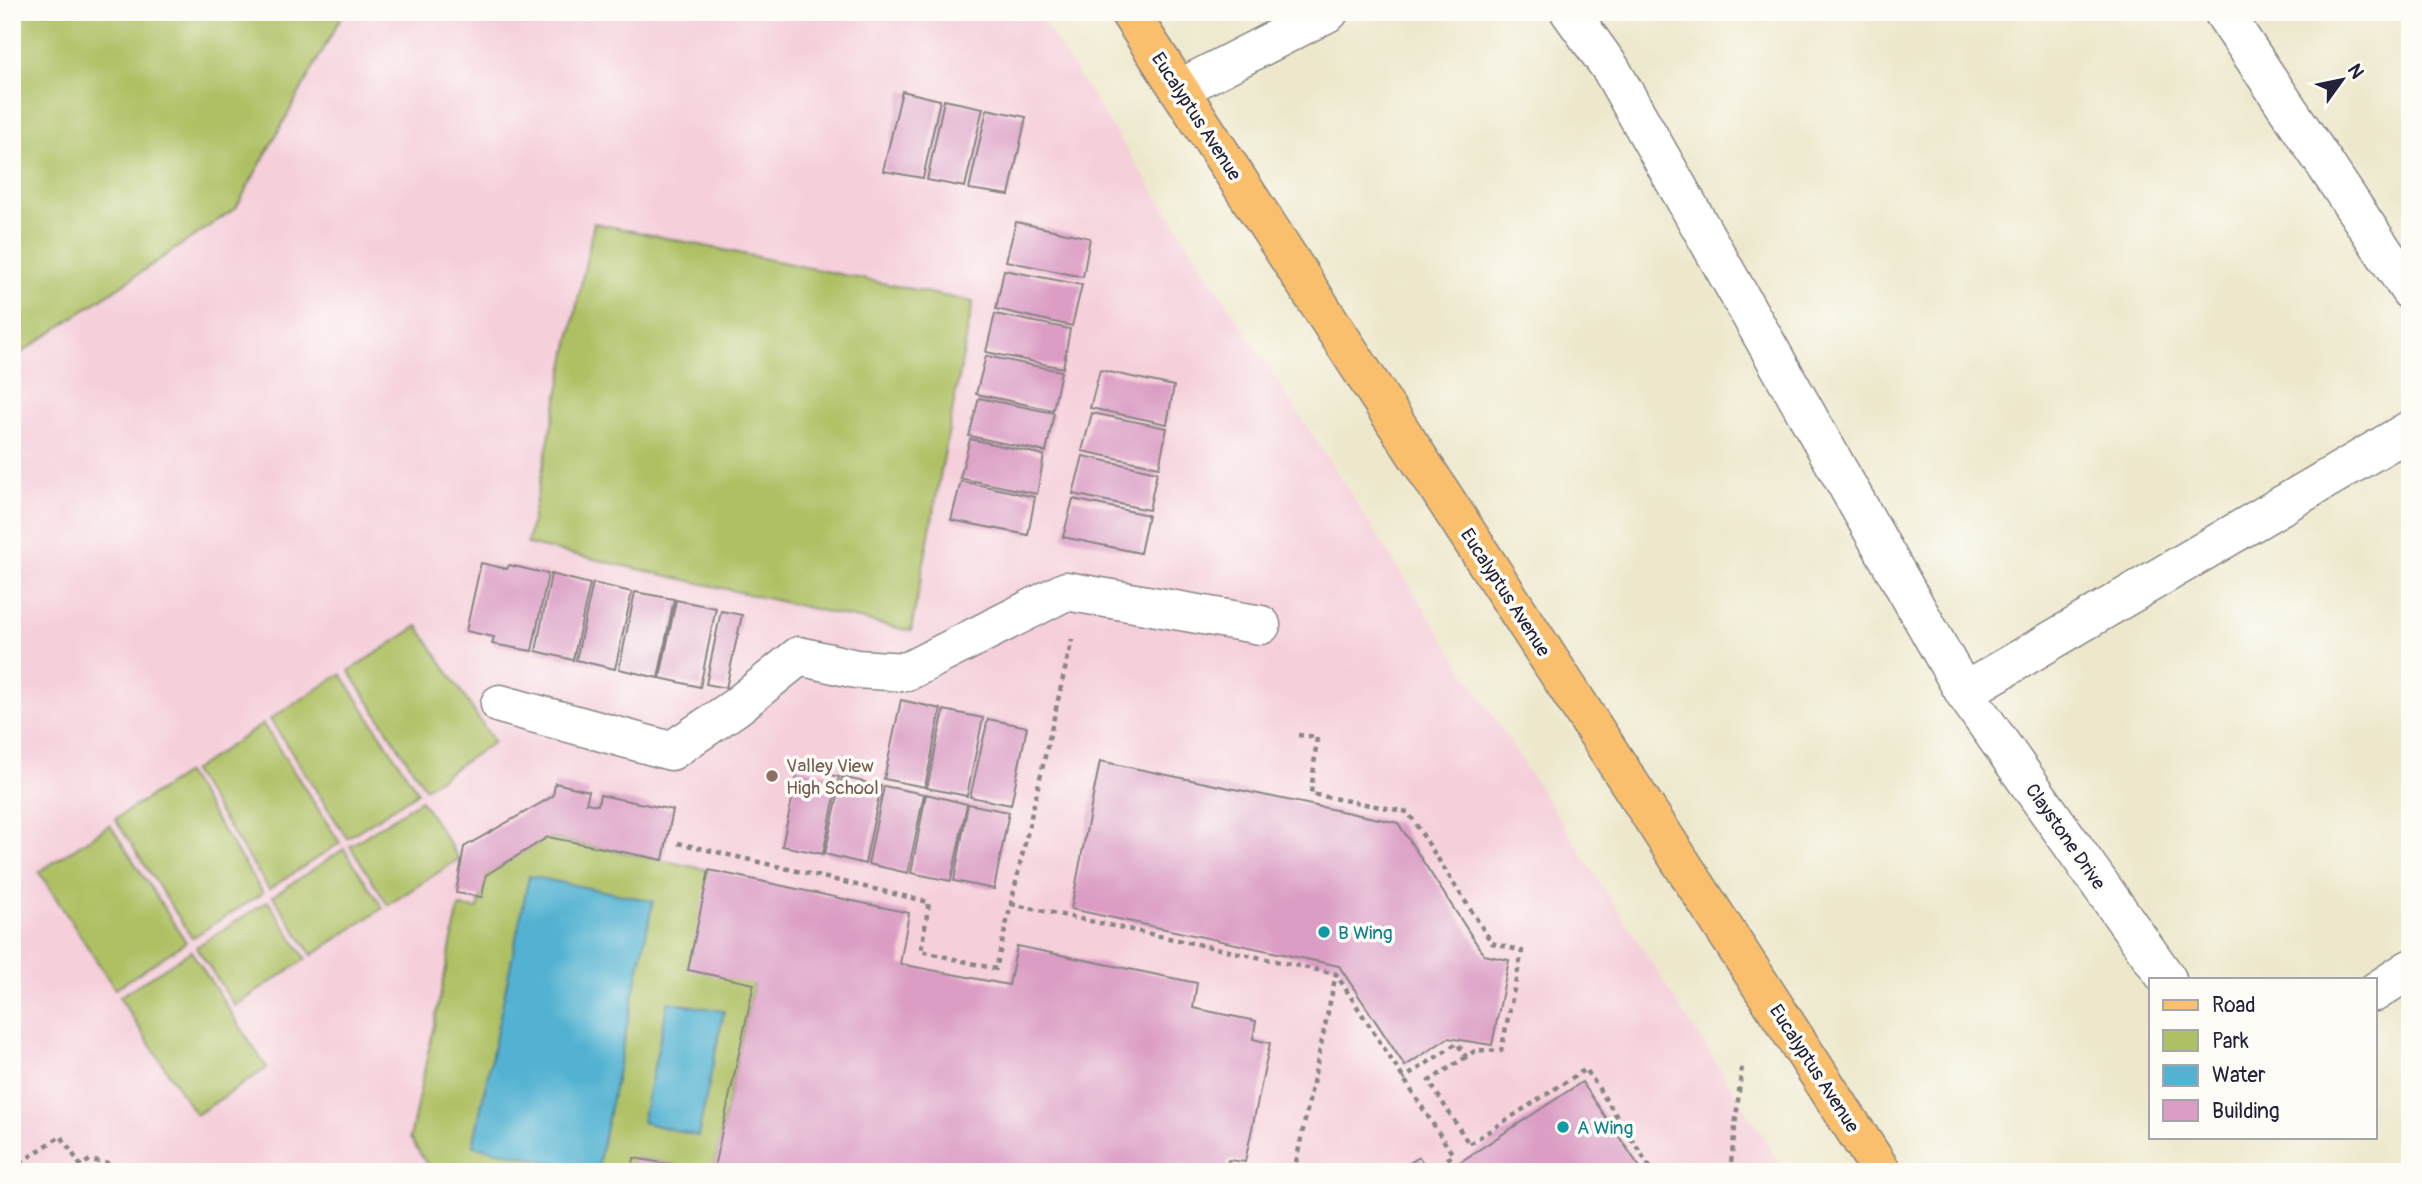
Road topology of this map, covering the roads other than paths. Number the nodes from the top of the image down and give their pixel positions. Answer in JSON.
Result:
{"nodes":[{"id":1,"x":1129,"y":12,"type":"edge"},
{"id":2,"x":1329,"y":12,"type":"edge"},
{"id":3,"x":1570,"y":12,"type":"edge"},
{"id":4,"x":2223,"y":12,"type":"edge"},
{"id":5,"x":1179,"y":89,"type":"junction"},
{"id":6,"x":2410,"y":291,"type":"edge"},
{"id":7,"x":2410,"y":430,"type":"edge"},
{"id":8,"x":1261,"y":625,"type":"dead end"},
{"id":9,"x":1964,"y":692,"type":"junction"},
{"id":10,"x":500,"y":704,"type":"dead end"},
{"id":11,"x":2410,"y":969,"type":"edge"},
{"id":12,"x":2166,"y":978,"type":"edge"},
{"id":13,"x":2376,"y":991,"type":"edge"},
{"id":14,"x":1882,"y":1172,"type":"edge"}],
"edges":[{"from":1,"to":5,"type":"main road","name":"Eucalyptus Avenue"},
{"from":2,"to":5,"type":"street"},
{"from":3,"to":9,"type":"street","name":"Claystone Drive"},
{"from":4,"to":6,"type":"street"},
{"from":5,"to":14,"type":"main road","name":"Eucalyptus Avenue"},
{"from":7,"to":9,"type":"street"},
{"from":8,"to":10,"type":"street"},
{"from":9,"to":12,"type":"street","name":"Claystone Drive"},
{"from":11,"to":13,"type":"street"}]}
